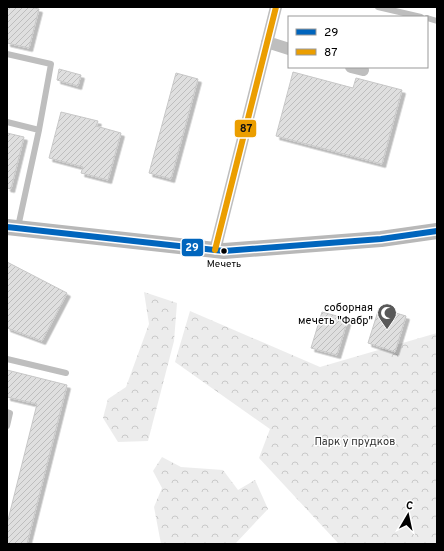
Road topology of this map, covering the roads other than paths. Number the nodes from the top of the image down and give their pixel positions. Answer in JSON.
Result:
{"nodes":[{"id":1,"x":276,"y":7,"type":"edge"},
{"id":2,"x":378,"y":7,"type":"edge"},
{"id":3,"x":417,"y":16,"type":"edge"},
{"id":4,"x":267,"y":42,"type":"junction"},
{"id":5,"x":288,"y":49,"type":"edge"},
{"id":6,"x":7,"y":54,"type":"edge"},
{"id":7,"x":355,"y":68,"type":"edge"},
{"id":8,"x":363,"y":70,"type":"dead end"},
{"id":9,"x":7,"y":122,"type":"edge"},
{"id":10,"x":39,"y":130,"type":"junction"},
{"id":11,"x":12,"y":228,"type":"edge"},
{"id":12,"x":437,"y":231,"type":"edge"},
{"id":13,"x":215,"y":250,"type":"junction"},
{"id":14,"x":7,"y":359,"type":"edge"},
{"id":15,"x":66,"y":373,"type":"dead end"},
{"id":16,"x":7,"y":412,"type":"edge"},
{"id":17,"x":7,"y":426,"type":"edge"}],
"edges":[{"from":1,"to":4,"type":"street"},
{"from":2,"to":3,"type":"lane"},
{"from":4,"to":5,"type":"street"},
{"from":4,"to":13,"type":"street"},
{"from":6,"to":10,"type":"lane"},
{"from":7,"to":8,"type":"street"},
{"from":9,"to":10,"type":"lane"},
{"from":10,"to":11,"type":"lane"},
{"from":11,"to":13,"type":"street"},
{"from":12,"to":13,"type":"street"},
{"from":14,"to":15,"type":"lane"},
{"from":16,"to":17,"type":"lane"}]}
